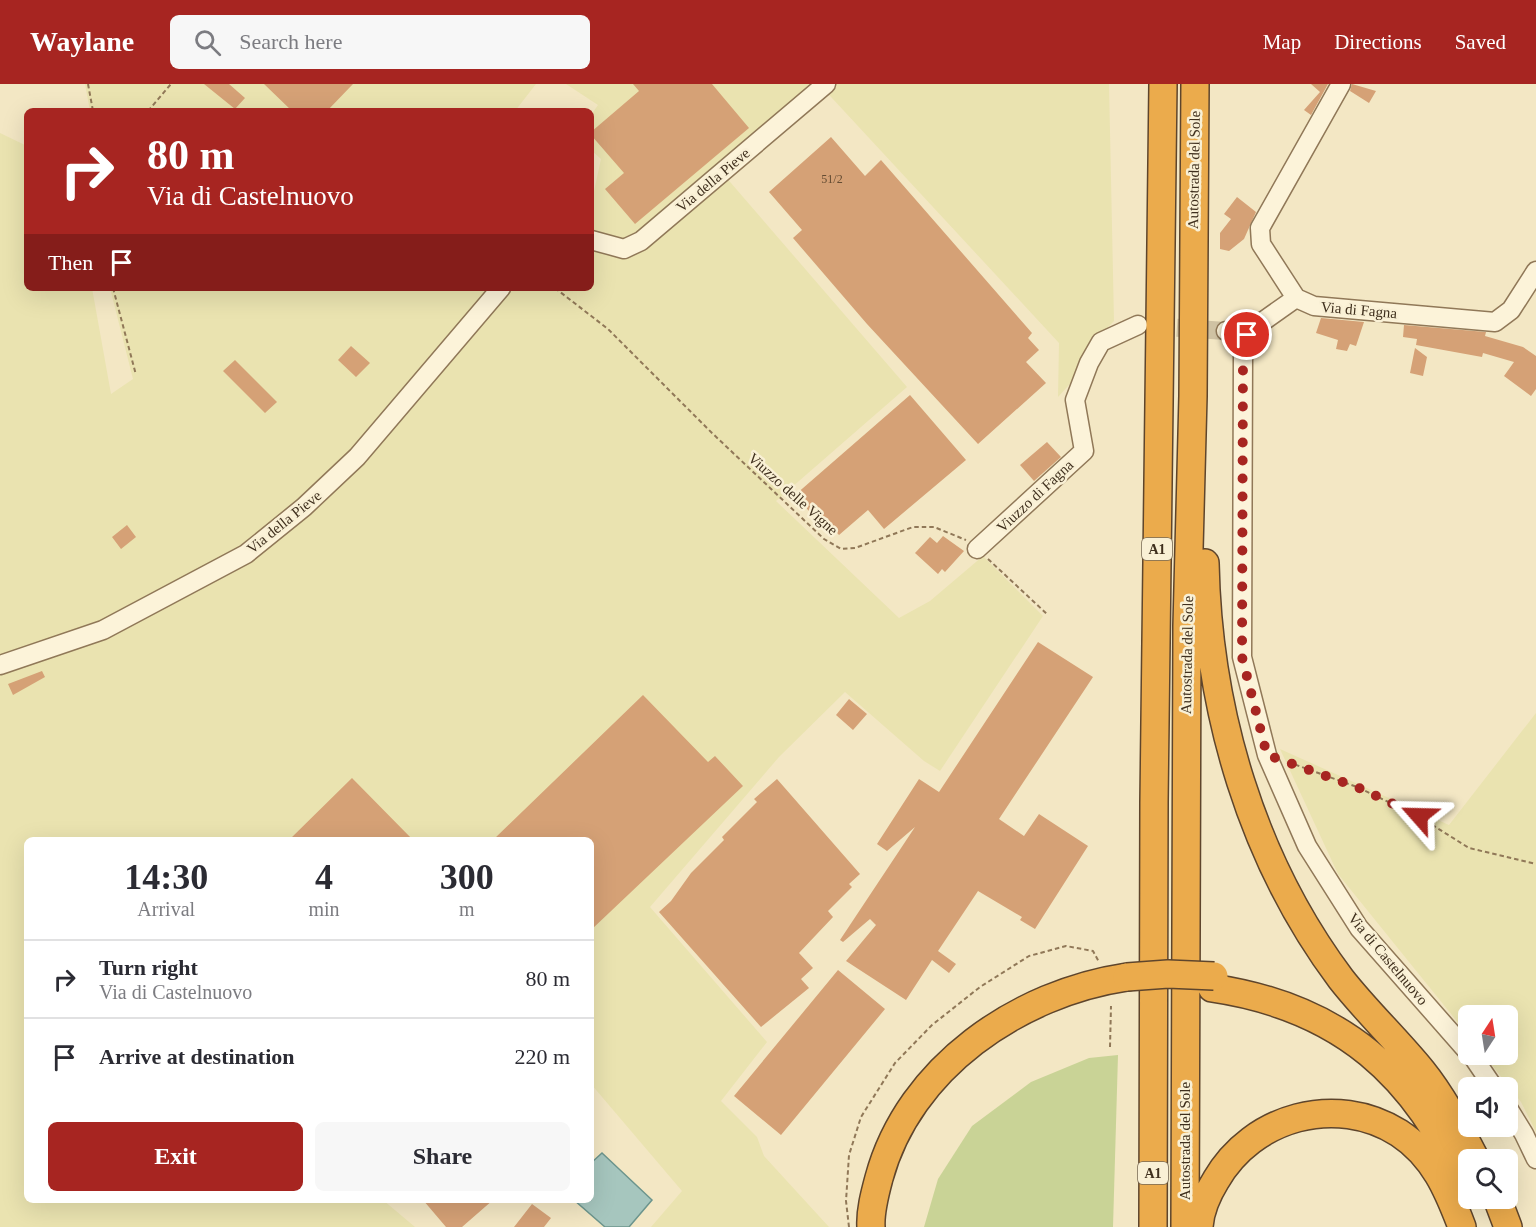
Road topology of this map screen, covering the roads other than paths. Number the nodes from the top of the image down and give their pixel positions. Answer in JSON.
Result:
{"nodes":[{"id":1,"x":826,"y":84,"type":"edge"},
{"id":2,"x":1163,"y":84,"type":"edge"},
{"id":3,"x":1195,"y":84,"type":"edge"},
{"id":4,"x":1341,"y":84,"type":"edge"},
{"id":5,"x":594,"y":241,"type":"edge"},
{"id":6,"x":1536,"y":271,"type":"edge"},
{"id":7,"x":498,"y":291,"type":"edge"},
{"id":8,"x":1296,"y":298,"type":"junction"},
{"id":9,"x":1138,"y":325,"type":"tunnel mouth"},
{"id":10,"x":1226,"y":331,"type":"tunnel mouth"},
{"id":11,"x":1247,"y":335,"type":"junction"},
{"id":12,"x":1193,"y":396,"type":"junction"},
{"id":13,"x":977,"y":549,"type":"road end"},
{"id":14,"x":0,"y":665,"type":"edge"},
{"id":15,"x":1213,"y":982,"type":"junction"},
{"id":16,"x":1122,"y":990,"type":"junction"},
{"id":17,"x":1458,"y":1039,"type":"edge"},
{"id":18,"x":1444,"y":1106,"type":"junction"},
{"id":19,"x":1153,"y":1119,"type":"junction"},
{"id":20,"x":1518,"y":1124,"type":"edge"},
{"id":21,"x":1469,"y":1149,"type":"edge"},
{"id":22,"x":1536,"y":1159,"type":"edge"},
{"id":23,"x":1458,"y":1169,"type":"edge"},
{"id":24,"x":1474,"y":1209,"type":"edge"},
{"id":25,"x":1501,"y":1209,"type":"edge"},
{"id":26,"x":872,"y":1227,"type":"edge"},
{"id":27,"x":884,"y":1227,"type":"edge"},
{"id":28,"x":1138,"y":1227,"type":"edge"},
{"id":29,"x":1152,"y":1227,"type":"edge"},
{"id":30,"x":1185,"y":1227,"type":"edge"},
{"id":31,"x":1199,"y":1227,"type":"edge"},
{"id":32,"x":1462,"y":1227,"type":"edge"},
{"id":33,"x":1479,"y":1227,"type":"edge"},
{"id":34,"x":1508,"y":1227,"type":"edge"}],
"edges":[{"from":1,"to":5,"type":"street","name":"Via della Pieve"},
{"from":2,"to":19,"type":"highway","name":"Autostrada del Sole","number":"A1"},
{"from":3,"to":12,"type":"highway","name":"Autostrada del Sole","number":"A1"},
{"from":4,"to":8,"type":"street"},
{"from":6,"to":8,"type":"street","name":"Via di Fagna"},
{"from":7,"to":14,"type":"street","name":"Via della Pieve"},
{"from":8,"to":11,"type":"street"},
{"from":9,"to":13,"type":"street","name":"Viuzzo di Fagna"},
{"from":10,"to":11,"type":"street"},
{"from":11,"to":17,"type":"street","name":"Via di Castelnuovo"},
{"from":12,"to":18,"type":"highway"},
{"from":12,"to":30,"type":"highway","name":"Autostrada del Sole","number":"A1"},
{"from":15,"to":16,"type":"highway"},
{"from":15,"to":18,"type":"highway"},
{"from":15,"to":23,"type":"highway"},
{"from":16,"to":26,"type":"highway"},
{"from":16,"to":27,"type":"highway"},
{"from":18,"to":21,"type":"highway"},
{"from":19,"to":28,"type":"highway"},
{"from":19,"to":29,"type":"highway","name":"Autostrada del Sole","number":"A1"},
{"from":20,"to":22,"type":"street"},
{"from":24,"to":33,"type":"highway"},
{"from":25,"to":34,"type":"highway"},
{"from":31,"to":32,"type":"highway"}]}
